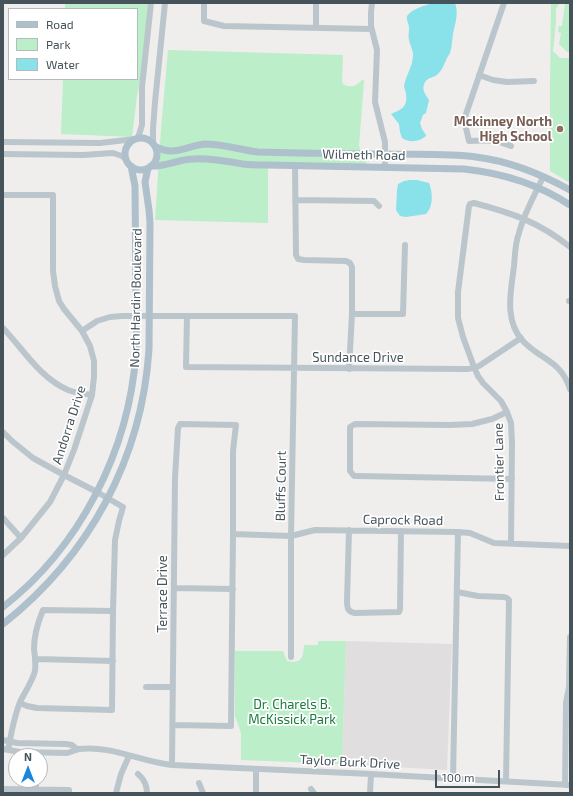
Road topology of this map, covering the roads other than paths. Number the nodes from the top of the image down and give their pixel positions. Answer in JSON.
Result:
{"nodes":[{"id":1,"x":151,"y":3,"type":"edge"},
{"id":2,"x":165,"y":3,"type":"edge"},
{"id":3,"x":204,"y":3,"type":"edge"},
{"id":4,"x":316,"y":3,"type":"edge"},
{"id":5,"x":372,"y":3,"type":"edge"},
{"id":6,"x":504,"y":3,"type":"edge"},
{"id":7,"x":316,"y":28,"type":"junction"},
{"id":8,"x":371,"y":29,"type":"junction"},
{"id":9,"x":479,"y":75,"type":"junction"},
{"id":10,"x":534,"y":81,"type":"dead end"},
{"id":11,"x":136,"y":139,"type":"junction"},
{"id":12,"x":3,"y":142,"type":"edge"},
{"id":13,"x":154,"y":145,"type":"junction"},
{"id":14,"x":511,"y":146,"type":"dead end"},
{"id":15,"x":3,"y":154,"type":"edge"},
{"id":16,"x":385,"y":154,"type":"junction"},
{"id":17,"x":126,"y":159,"type":"junction"},
{"id":18,"x":131,"y":166,"type":"junction"},
{"id":19,"x":295,"y":166,"type":"junction"},
{"id":20,"x":149,"y":167,"type":"junction"},
{"id":21,"x":385,"y":167,"type":"junction"},
{"id":22,"x":543,"y":177,"type":"junction"},
{"id":23,"x":538,"y":188,"type":"junction"},
{"id":24,"x":570,"y":190,"type":"edge"},
{"id":25,"x":3,"y":195,"type":"edge"},
{"id":26,"x":295,"y":200,"type":"junction"},
{"id":27,"x":570,"y":205,"type":"edge"},
{"id":28,"x":379,"y":206,"type":"dead end"},
{"id":29,"x":524,"y":219,"type":"junction"},
{"id":30,"x":136,"y":238,"type":"junction"},
{"id":31,"x":150,"y":238,"type":"junction"},
{"id":32,"x":405,"y":245,"type":"dead end"},
{"id":33,"x":570,"y":247,"type":"edge"},
{"id":34,"x":352,"y":314,"type":"junction"},
{"id":35,"x":136,"y":316,"type":"junction"},
{"id":36,"x":149,"y":316,"type":"junction"},
{"id":37,"x":187,"y":316,"type":"junction"},
{"id":38,"x":82,"y":331,"type":"junction"},
{"id":39,"x":4,"y":332,"type":"edge"},
{"id":40,"x":521,"y":338,"type":"junction"},
{"id":41,"x":474,"y":367,"type":"junction"},
{"id":42,"x":294,"y":368,"type":"junction"},
{"id":43,"x":349,"y":369,"type":"junction"},
{"id":44,"x":570,"y":389,"type":"edge"},
{"id":45,"x":92,"y":396,"type":"junction"},
{"id":46,"x":507,"y":412,"type":"junction"},
{"id":47,"x":3,"y":432,"type":"edge"},
{"id":48,"x":64,"y":475,"type":"junction"},
{"id":49,"x":512,"y":479,"type":"junction"},
{"id":50,"x":97,"y":492,"type":"junction"},
{"id":51,"x":108,"y":498,"type":"junction"},
{"id":52,"x":3,"y":518,"type":"edge"},
{"id":53,"x":349,"y":530,"type":"junction"},
{"id":54,"x":401,"y":531,"type":"junction"},
{"id":55,"x":458,"y":532,"type":"junction"},
{"id":56,"x":233,"y":534,"type":"junction"},
{"id":57,"x":291,"y":536,"type":"junction"},
{"id":58,"x":21,"y":538,"type":"junction"},
{"id":59,"x":510,"y":543,"type":"junction"},
{"id":60,"x":570,"y":546,"type":"edge"},
{"id":61,"x":3,"y":555,"type":"edge"},
{"id":62,"x":174,"y":588,"type":"junction"},
{"id":63,"x":232,"y":589,"type":"junction"},
{"id":64,"x":457,"y":592,"type":"junction"},
{"id":65,"x":3,"y":607,"type":"edge"},
{"id":66,"x":113,"y":611,"type":"junction"},
{"id":67,"x":3,"y":624,"type":"edge"},
{"id":68,"x":570,"y":637,"type":"edge"},
{"id":69,"x":291,"y":657,"type":"dead end"},
{"id":70,"x":36,"y":659,"type":"junction"},
{"id":71,"x":113,"y":661,"type":"junction"},
{"id":72,"x":146,"y":687,"type":"dead end"},
{"id":73,"x":173,"y":687,"type":"junction"},
{"id":74,"x":570,"y":688,"type":"edge"},
{"id":75,"x":20,"y":703,"type":"junction"},
{"id":76,"x":173,"y":725,"type":"junction"},
{"id":77,"x":6,"y":741,"type":"edge"},
{"id":78,"x":5,"y":749,"type":"edge"},
{"id":79,"x":77,"y":749,"type":"junction"},
{"id":80,"x":48,"y":754,"type":"edge"},
{"id":81,"x":129,"y":756,"type":"junction"},
{"id":82,"x":172,"y":765,"type":"junction"},
{"id":83,"x":256,"y":769,"type":"junction"},
{"id":84,"x":138,"y":774,"type":"dead end"},
{"id":85,"x":371,"y":774,"type":"junction"},
{"id":86,"x":454,"y":778,"type":"junction"},
{"id":87,"x":506,"y":781,"type":"junction"},
{"id":88,"x":200,"y":783,"type":"dead end"},
{"id":89,"x":568,"y":785,"type":"edge"},
{"id":90,"x":3,"y":789,"type":"edge"},
{"id":91,"x":36,"y":790,"type":"joint"},
{"id":92,"x":69,"y":792,"type":"edge"},
{"id":93,"x":116,"y":793,"type":"edge"},
{"id":94,"x":147,"y":793,"type":"edge"},
{"id":95,"x":203,"y":793,"type":"edge"},
{"id":96,"x":256,"y":793,"type":"edge"},
{"id":97,"x":370,"y":793,"type":"edge"}],
"edges":[{"from":1,"to":11,"type":"street"},
{"from":2,"to":13,"type":"street"},
{"from":3,"to":7,"type":"street"},
{"from":4,"to":7,"type":"street"},
{"from":5,"to":8,"type":"street"},
{"from":6,"to":9,"type":"street"},
{"from":7,"to":8,"type":"street"},
{"from":8,"to":16,"type":"street"},
{"from":9,"to":10,"type":"street"},
{"from":9,"to":14,"type":"street"},
{"from":11,"to":12,"type":"street"},
{"from":11,"to":13,"type":"main road"},
{"from":11,"to":17,"type":"main road"},
{"from":13,"to":16,"type":"main road","name":"Wilmeth Road"},
{"from":13,"to":20,"type":"main road"},
{"from":15,"to":17,"type":"street"},
{"from":16,"to":21,"type":"street"},
{"from":16,"to":22,"type":"main road","name":"Wilmeth Road"},
{"from":17,"to":18,"type":"main road"},
{"from":18,"to":20,"type":"main road"},
{"from":18,"to":30,"type":"main road","name":"North Hardin Boulevard"},
{"from":19,"to":20,"type":"main road","name":"Wilmeth Road"},
{"from":19,"to":21,"type":"main road","name":"Wilmeth Road"},
{"from":19,"to":26,"type":"street"},
{"from":20,"to":31,"type":"main road","name":"North Hardin Boulevard"},
{"from":21,"to":23,"type":"main road","name":"Wilmeth Road"},
{"from":22,"to":23,"type":"street"},
{"from":22,"to":24,"type":"main road","name":"Wilmeth Road"},
{"from":23,"to":27,"type":"main road","name":"Wilmeth Road"},
{"from":23,"to":29,"type":"street"},
{"from":25,"to":38,"type":"street","name":"Andorra Drive"},
{"from":26,"to":28,"type":"street"},
{"from":26,"to":34,"type":"street"},
{"from":29,"to":33,"type":"street"},
{"from":29,"to":40,"type":"street"},
{"from":29,"to":41,"type":"street","name":"Frontier Lane"},
{"from":30,"to":31,"type":"main road"},
{"from":30,"to":35,"type":"main road","name":"North Hardin Boulevard"},
{"from":31,"to":36,"type":"main road","name":"North Hardin Boulevard"},
{"from":32,"to":34,"type":"street"},
{"from":34,"to":43,"type":"street"},
{"from":35,"to":36,"type":"street"},
{"from":35,"to":38,"type":"street"},
{"from":35,"to":50,"type":"main road","name":"North Hardin Boulevard"},
{"from":36,"to":37,"type":"street"},
{"from":36,"to":51,"type":"main road","name":"North Hardin Boulevard"},
{"from":37,"to":42,"type":"street","name":"Sundance Drive"},
{"from":37,"to":42,"type":"street","name":"Bluffs Court"},
{"from":38,"to":45,"type":"street","name":"Andorra Drive"},
{"from":39,"to":45,"type":"street"},
{"from":40,"to":41,"type":"street","name":"Sundance Drive"},
{"from":40,"to":44,"type":"street"},
{"from":41,"to":43,"type":"street","name":"Sundance Drive"},
{"from":41,"to":46,"type":"street","name":"Frontier Lane"},
{"from":42,"to":43,"type":"street","name":"Sundance Drive"},
{"from":42,"to":57,"type":"street","name":"Bluffs Court"},
{"from":45,"to":48,"type":"street","name":"Andorra Drive"},
{"from":46,"to":49,"type":"street","name":"Frontier Lane"},
{"from":46,"to":49,"type":"street"},
{"from":47,"to":48,"type":"street"},
{"from":48,"to":50,"type":"street"},
{"from":48,"to":58,"type":"street","name":"Andorra Drive"},
{"from":49,"to":59,"type":"street","name":"Frontier Lane"},
{"from":50,"to":51,"type":"street"},
{"from":50,"to":65,"type":"main road","name":"North Hardin Boulevard"},
{"from":51,"to":66,"type":"street"},
{"from":51,"to":67,"type":"main road","name":"North Hardin Boulevard"},
{"from":52,"to":58,"type":"street"},
{"from":53,"to":54,"type":"street","name":"Caprock Road"},
{"from":53,"to":54,"type":"street"},
{"from":53,"to":57,"type":"street","name":"Caprock Road"},
{"from":54,"to":55,"type":"street","name":"Caprock Road"},
{"from":55,"to":59,"type":"street","name":"Caprock Road"},
{"from":55,"to":64,"type":"street"},
{"from":56,"to":57,"type":"street","name":"Caprock Road"},
{"from":56,"to":62,"type":"street","name":"Terrace Drive"},
{"from":56,"to":63,"type":"street"},
{"from":57,"to":69,"type":"street","name":"Bluffs Court"},
{"from":58,"to":61,"type":"street","name":"Andorra Drive"},
{"from":59,"to":60,"type":"street","name":"Caprock Road"},
{"from":62,"to":63,"type":"street"},
{"from":62,"to":73,"type":"street","name":"Terrace Drive"},
{"from":63,"to":76,"type":"street"},
{"from":64,"to":86,"type":"street"},
{"from":64,"to":87,"type":"street"},
{"from":66,"to":70,"type":"street"},
{"from":66,"to":71,"type":"street"},
{"from":68,"to":74,"type":"street"},
{"from":70,"to":71,"type":"street"},
{"from":70,"to":75,"type":"street"},
{"from":71,"to":75,"type":"street"},
{"from":72,"to":73,"type":"street"},
{"from":73,"to":76,"type":"street","name":"Terrace Drive"},
{"from":74,"to":89,"type":"street"},
{"from":75,"to":77,"type":"street"},
{"from":76,"to":82,"type":"street","name":"Terrace Drive"},
{"from":77,"to":78,"type":"street"},
{"from":77,"to":79,"type":"street"},
{"from":79,"to":80,"type":"street"},
{"from":79,"to":81,"type":"street","name":"Taylor Burk Drive"},
{"from":81,"to":82,"type":"street","name":"Taylor Burk Drive"},
{"from":81,"to":93,"type":"street"},
{"from":82,"to":83,"type":"street","name":"Taylor Burk Drive"},
{"from":83,"to":85,"type":"street","name":"Taylor Burk Drive"},
{"from":83,"to":96,"type":"street"},
{"from":84,"to":94,"type":"street"},
{"from":85,"to":86,"type":"street","name":"Taylor Burk Drive"},
{"from":85,"to":97,"type":"street"},
{"from":86,"to":87,"type":"street","name":"Taylor Burk Drive"},
{"from":87,"to":89,"type":"street","name":"Taylor Burk Drive"},
{"from":88,"to":95,"type":"street"},
{"from":90,"to":91,"type":"street"},
{"from":91,"to":92,"type":"street"}]}
